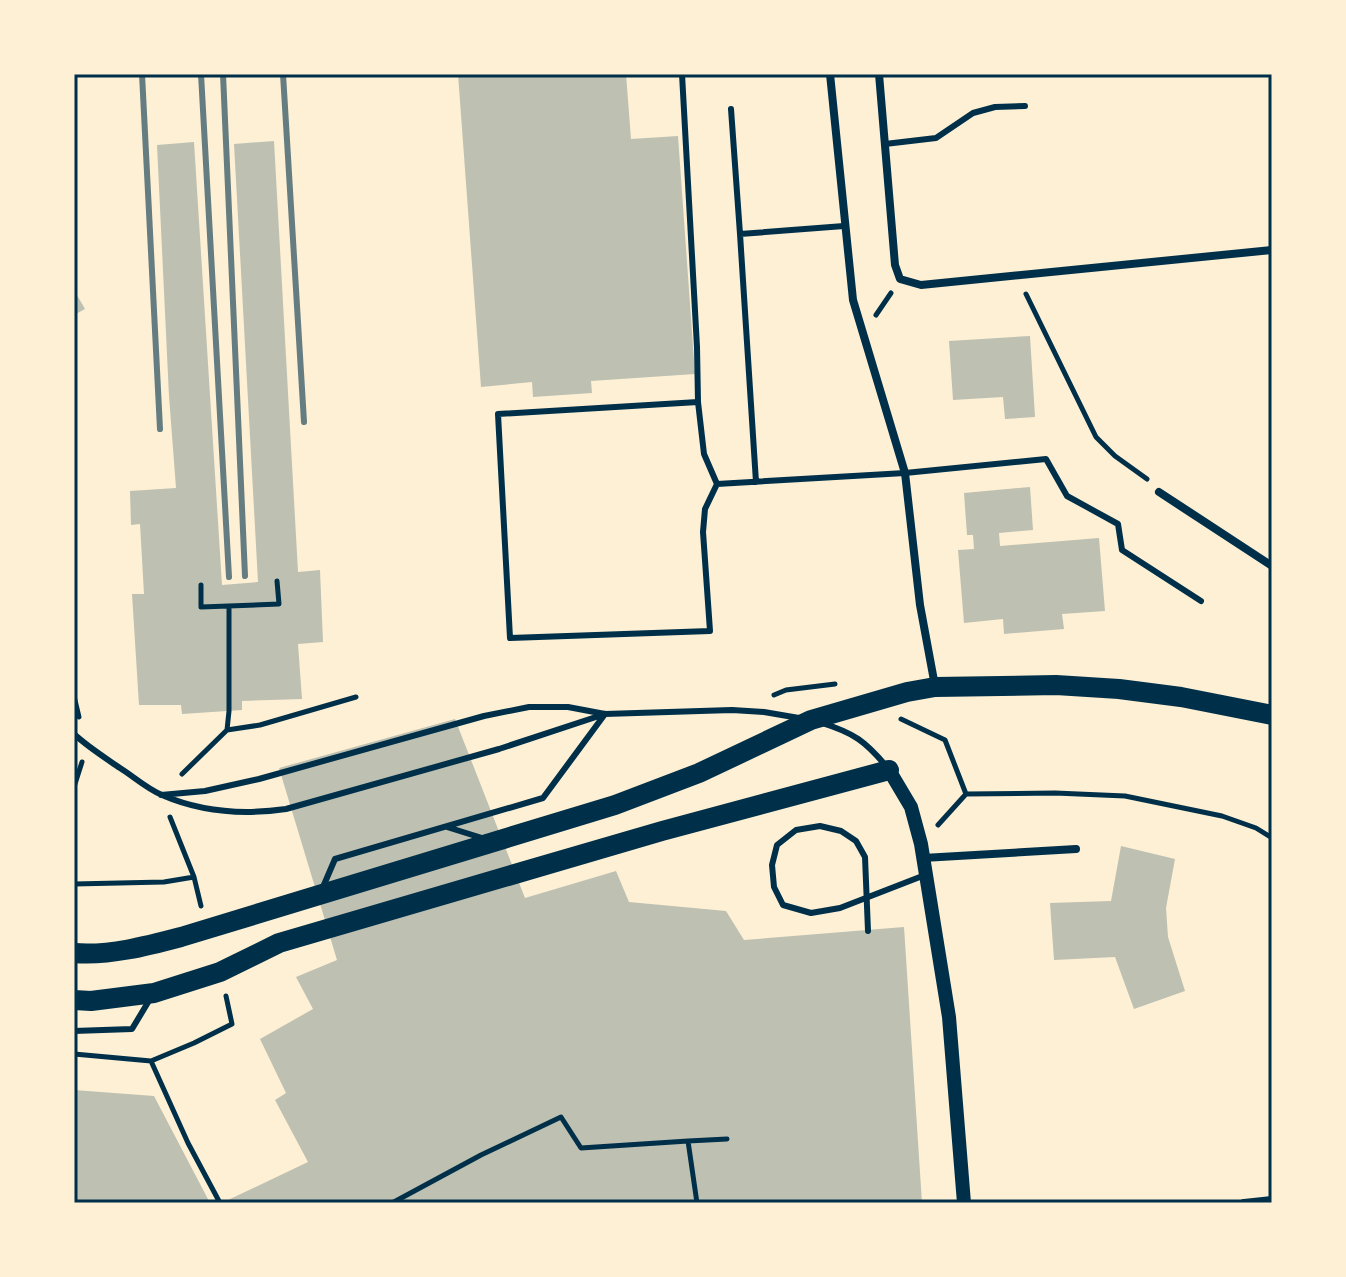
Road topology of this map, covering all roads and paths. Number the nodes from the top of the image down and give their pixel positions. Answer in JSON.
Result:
{"nodes":[{"id":1,"x":682,"y":74,"type":"edge"},
{"id":2,"x":830,"y":74,"type":"edge"},
{"id":3,"x":879,"y":74,"type":"edge"},
{"id":4,"x":1025,"y":106,"type":"dead end"},
{"id":5,"x":731,"y":109,"type":"dead end"},
{"id":6,"x":885,"y":144,"type":"junction"},
{"id":7,"x":844,"y":226,"type":"junction"},
{"id":8,"x":740,"y":234,"type":"junction"},
{"id":9,"x":1272,"y":250,"type":"edge"},
{"id":10,"x":1016,"y":275,"type":"junction"},
{"id":11,"x":900,"y":279,"type":"junction"},
{"id":12,"x":863,"y":334,"type":"junction"},
{"id":13,"x":698,"y":402,"type":"junction"},
{"id":14,"x":905,"y":473,"type":"junction"},
{"id":15,"x":756,"y":482,"type":"junction"},
{"id":16,"x":717,"y":484,"type":"junction"},
{"id":17,"x":1159,"y":492,"type":"joint"},
{"id":18,"x":1272,"y":566,"type":"edge"},
{"id":19,"x":277,"y":581,"type":"dead end"},
{"id":20,"x":201,"y":585,"type":"dead end"},
{"id":21,"x":1201,"y":601,"type":"dead end"},
{"id":22,"x":229,"y":606,"type":"junction"},
{"id":23,"x":840,"y":684,"type":"dead end"},
{"id":24,"x":935,"y":687,"type":"junction"},
{"id":25,"x":772,"y":695,"type":"dead end"},
{"id":26,"x":356,"y":697,"type":"dead end"},
{"id":27,"x":887,"y":713,"type":"dead end"},
{"id":28,"x":605,"y":714,"type":"junction"},
{"id":29,"x":1272,"y":715,"type":"edge"},
{"id":30,"x":811,"y":720,"type":"junction"},
{"id":31,"x":227,"y":730,"type":"junction"},
{"id":32,"x":74,"y":734,"type":"edge"},
{"id":33,"x":889,"y":770,"type":"junction"},
{"id":34,"x":966,"y":794,"type":"junction"},
{"id":35,"x":161,"y":795,"type":"junction"},
{"id":36,"x":447,"y":827,"type":"junction"},
{"id":37,"x":1272,"y":838,"type":"edge"},
{"id":38,"x":495,"y":842,"type":"junction"},
{"id":39,"x":1076,"y":849,"type":"dead end"},
{"id":40,"x":922,"y":851,"type":"junction"},
{"id":41,"x":925,"y":875,"type":"junction"},
{"id":42,"x":194,"y":877,"type":"junction"},
{"id":43,"x":74,"y":884,"type":"edge"},
{"id":44,"x":320,"y":894,"type":"junction"},
{"id":45,"x":201,"y":906,"type":"dead end"},
{"id":46,"x":868,"y":931,"type":"dead end"},
{"id":47,"x":74,"y":953,"type":"edge"},
{"id":48,"x":154,"y":993,"type":"junction"},
{"id":49,"x":226,"y":996,"type":"dead end"},
{"id":50,"x":74,"y":1000,"type":"edge"},
{"id":51,"x":74,"y":1031,"type":"edge"},
{"id":52,"x":74,"y":1054,"type":"edge"},
{"id":53,"x":151,"y":1061,"type":"junction"},
{"id":54,"x":727,"y":1139,"type":"dead end"},
{"id":55,"x":688,"y":1141,"type":"junction"},
{"id":56,"x":1272,"y":1200,"type":"edge"},
{"id":57,"x":220,"y":1203,"type":"edge"},
{"id":58,"x":392,"y":1203,"type":"edge"},
{"id":59,"x":697,"y":1203,"type":"edge"},
{"id":60,"x":964,"y":1203,"type":"edge"},
{"id":61,"x":1244,"y":1203,"type":"edge"}],
"edges":[{"from":1,"to":13,"type":"lane"},
{"from":2,"to":7,"type":"street"},
{"from":3,"to":6,"type":"street"},
{"from":4,"to":6,"type":"lane"},
{"from":5,"to":8,"type":"lane"},
{"from":6,"to":11,"type":"street"},
{"from":7,"to":8,"type":"lane"},
{"from":7,"to":12,"type":"street"},
{"from":8,"to":15,"type":"lane"},
{"from":9,"to":10,"type":"street"},
{"from":10,"to":11,"type":"street"},
{"from":10,"to":17,"type":"path"},
{"from":11,"to":12,"type":"path"},
{"from":12,"to":14,"type":"street"},
{"from":13,"to":16,"type":"lane"},
{"from":13,"to":16,"type":"lane"},
{"from":14,"to":15,"type":"lane"},
{"from":14,"to":21,"type":"lane"},
{"from":14,"to":24,"type":"street"},
{"from":15,"to":16,"type":"lane"},
{"from":17,"to":18,"type":"street"},
{"from":19,"to":22,"type":"path"},
{"from":20,"to":22,"type":"path"},
{"from":22,"to":31,"type":"path"},
{"from":23,"to":25,"type":"path"},
{"from":24,"to":29,"type":"main road"},
{"from":24,"to":30,"type":"main road"},
{"from":26,"to":31,"type":"path"},
{"from":27,"to":34,"type":"path"},
{"from":28,"to":30,"type":"lane"},
{"from":28,"to":35,"type":"lane"},
{"from":28,"to":35,"type":"lane"},
{"from":28,"to":36,"type":"lane"},
{"from":30,"to":33,"type":"lane"},
{"from":30,"to":38,"type":"main road"},
{"from":31,"to":35,"type":"path"},
{"from":32,"to":35,"type":"lane"},
{"from":33,"to":40,"type":"street"},
{"from":33,"to":48,"type":"main road"},
{"from":34,"to":37,"type":"path"},
{"from":34,"to":40,"type":"path"},
{"from":35,"to":42,"type":"path"},
{"from":36,"to":38,"type":"lane"},
{"from":36,"to":44,"type":"lane"},
{"from":38,"to":44,"type":"main road"},
{"from":39,"to":40,"type":"street"},
{"from":40,"to":41,"type":"street"},
{"from":41,"to":46,"type":"lane"},
{"from":41,"to":60,"type":"street"},
{"from":42,"to":43,"type":"path"},
{"from":42,"to":45,"type":"path"},
{"from":44,"to":47,"type":"main road"},
{"from":48,"to":50,"type":"main road"},
{"from":48,"to":51,"type":"lane"},
{"from":49,"to":53,"type":"path"},
{"from":52,"to":53,"type":"path"},
{"from":53,"to":57,"type":"path"},
{"from":54,"to":55,"type":"path"},
{"from":55,"to":58,"type":"path"},
{"from":55,"to":59,"type":"path"},
{"from":56,"to":61,"type":"street"}]}
